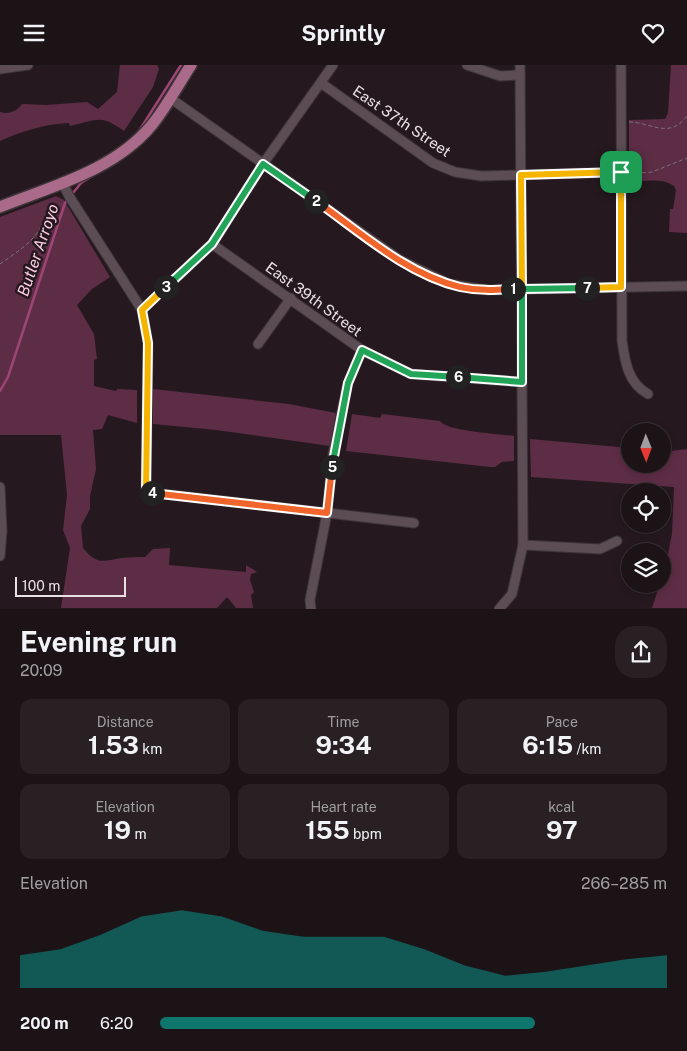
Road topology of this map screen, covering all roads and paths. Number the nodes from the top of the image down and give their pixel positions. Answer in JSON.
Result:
{"nodes":[{"id":1,"x":28,"y":65,"type":"edge"},
{"id":2,"x":191,"y":65,"type":"edge"},
{"id":3,"x":333,"y":65,"type":"edge"},
{"id":4,"x":467,"y":65,"type":"edge"},
{"id":5,"x":520,"y":65,"type":"edge"},
{"id":6,"x":621,"y":65,"type":"edge"},
{"id":7,"x":0,"y":69,"type":"edge"},
{"id":8,"x":520,"y":75,"type":"junction"},
{"id":9,"x":321,"y":83,"type":"junction"},
{"id":10,"x":170,"y":98,"type":"junction"},
{"id":11,"x":687,"y":116,"type":"edge"},
{"id":12,"x":621,"y":122,"type":"junction"},
{"id":13,"x":687,"y":158,"type":"edge"},
{"id":14,"x":263,"y":164,"type":"junction"},
{"id":15,"x":625,"y":173,"type":"junction"},
{"id":16,"x":521,"y":175,"type":"junction"},
{"id":17,"x":62,"y":182,"type":"junction"},
{"id":18,"x":0,"y":207,"type":"edge"},
{"id":19,"x":45,"y":215,"type":"dead end"},
{"id":20,"x":212,"y":244,"type":"junction"},
{"id":21,"x":0,"y":263,"type":"edge"},
{"id":22,"x":687,"y":286,"type":"edge"},
{"id":23,"x":621,"y":287,"type":"junction"},
{"id":24,"x":522,"y":289,"type":"junction"},
{"id":25,"x":291,"y":298,"type":"junction"},
{"id":26,"x":142,"y":310,"type":"junction"},
{"id":27,"x":258,"y":344,"type":"dead end"},
{"id":28,"x":362,"y":350,"type":"junction"},
{"id":29,"x":522,"y":382,"type":"junction"},
{"id":30,"x":648,"y":394,"type":"dead end"},
{"id":31,"x":0,"y":487,"type":"edge"},
{"id":32,"x":327,"y":513,"type":"junction"},
{"id":33,"x":414,"y":523,"type":"dead end"},
{"id":34,"x":617,"y":541,"type":"dead end"},
{"id":35,"x":522,"y":545,"type":"junction"},
{"id":36,"x":0,"y":556,"type":"edge"},
{"id":37,"x":311,"y":609,"type":"edge"},
{"id":38,"x":499,"y":609,"type":"edge"}],
"edges":[{"from":1,"to":7,"type":"street"},
{"from":2,"to":10,"type":"main road"},
{"from":3,"to":9,"type":"street"},
{"from":4,"to":8,"type":"street"},
{"from":5,"to":8,"type":"street"},
{"from":6,"to":12,"type":"street"},
{"from":8,"to":16,"type":"street"},
{"from":9,"to":14,"type":"street"},
{"from":9,"to":16,"type":"street","name":"East 37th Street"},
{"from":10,"to":14,"type":"street"},
{"from":10,"to":17,"type":"main road"},
{"from":11,"to":12,"type":"path"},
{"from":12,"to":15,"type":"street"},
{"from":13,"to":15,"type":"path"},
{"from":14,"to":20,"type":"street"},
{"from":14,"to":24,"type":"street"},
{"from":15,"to":16,"type":"street","name":"East 37th Street"},
{"from":15,"to":23,"type":"street"},
{"from":16,"to":24,"type":"street"},
{"from":17,"to":18,"type":"main road"},
{"from":17,"to":26,"type":"street"},
{"from":19,"to":21,"type":"path"},
{"from":20,"to":25,"type":"street","name":"East 39th Street"},
{"from":20,"to":26,"type":"street"},
{"from":22,"to":23,"type":"street"},
{"from":23,"to":24,"type":"street"},
{"from":23,"to":30,"type":"street"},
{"from":24,"to":29,"type":"street"},
{"from":25,"to":27,"type":"street"},
{"from":25,"to":28,"type":"street","name":"East 39th Street"},
{"from":26,"to":32,"type":"street"},
{"from":28,"to":29,"type":"street","name":"East 39th Street"},
{"from":28,"to":32,"type":"street"},
{"from":29,"to":35,"type":"street"},
{"from":31,"to":36,"type":"street"},
{"from":32,"to":33,"type":"street"},
{"from":32,"to":37,"type":"street"},
{"from":34,"to":35,"type":"street"},
{"from":35,"to":38,"type":"street"}]}
